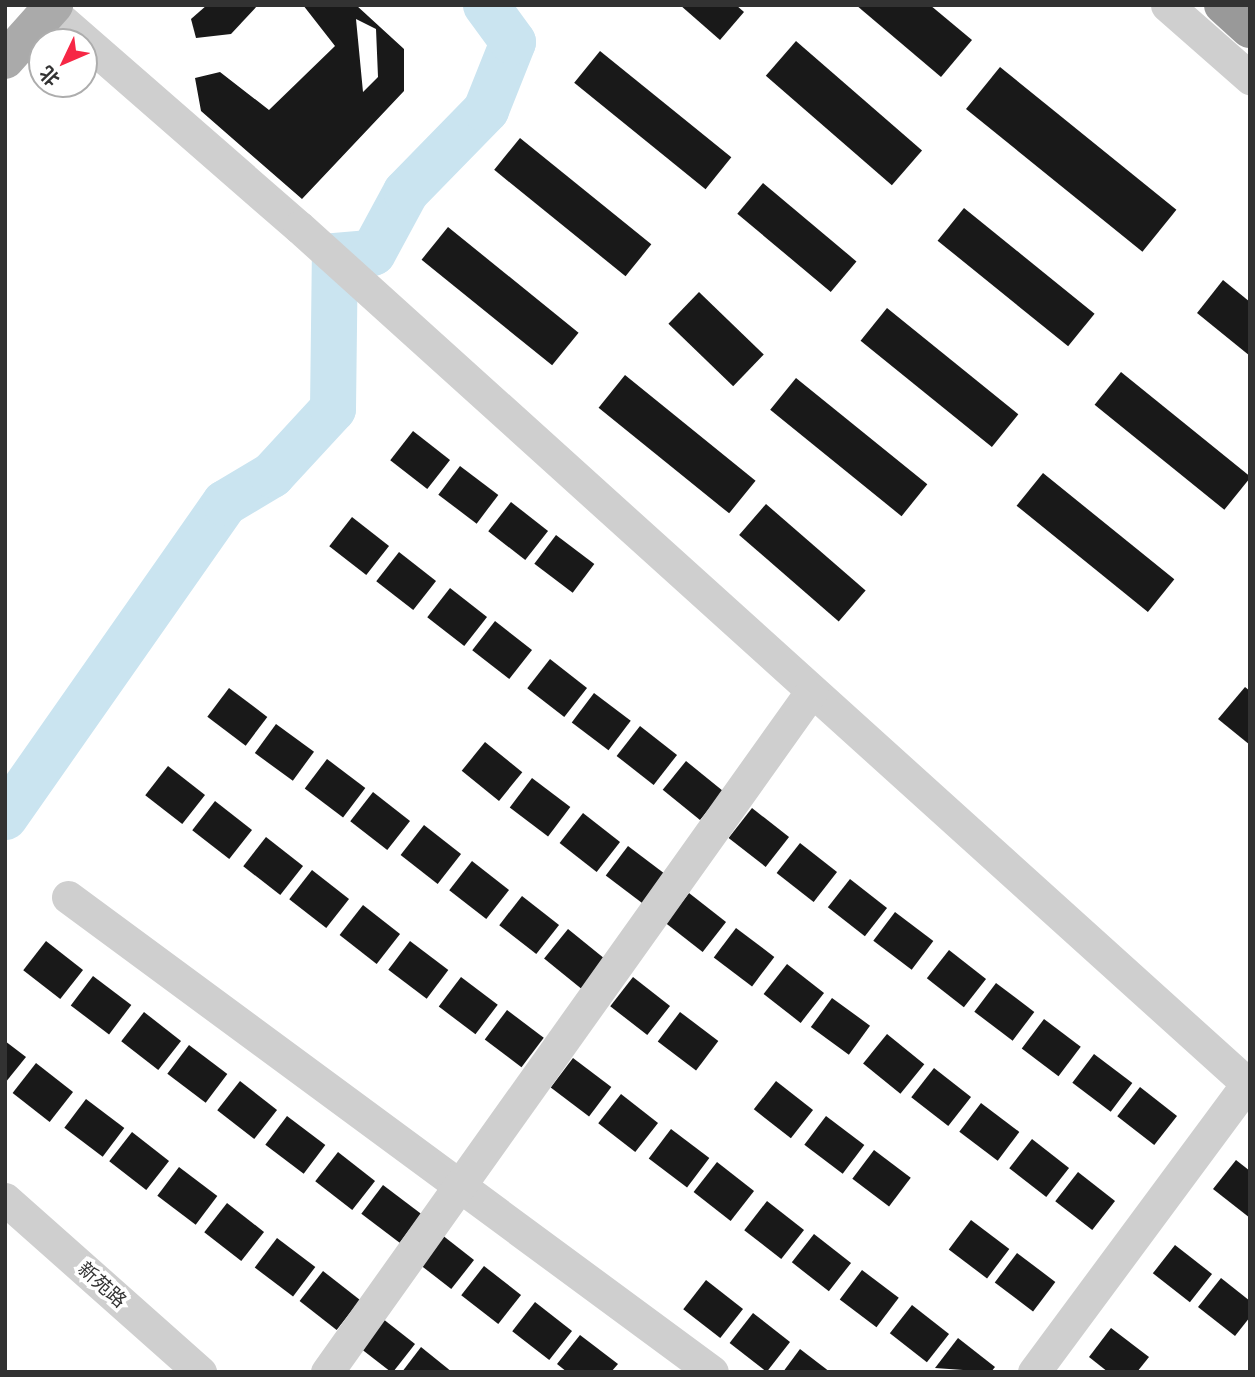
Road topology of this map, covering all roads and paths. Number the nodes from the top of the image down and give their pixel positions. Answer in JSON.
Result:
{"nodes":[{"id":1,"x":1167,"y":5,"type":"edge"},
{"id":2,"x":1223,"y":5,"type":"edge"},
{"id":3,"x":52,"y":8,"type":"edge"},
{"id":4,"x":1250,"y":29,"type":"edge"},
{"id":5,"x":5,"y":60,"type":"edge"},
{"id":6,"x":1250,"y":78,"type":"edge"},
{"id":7,"x":811,"y":692,"type":"junction"},
{"id":8,"x":68,"y":897,"type":"dead end"},
{"id":9,"x":1248,"y":1085,"type":"edge"},
{"id":10,"x":460,"y":1186,"type":"junction"},
{"id":11,"x":5,"y":1199,"type":"edge"},
{"id":12,"x":200,"y":1372,"type":"edge"},
{"id":13,"x":327,"y":1372,"type":"edge"},
{"id":14,"x":712,"y":1372,"type":"edge"},
{"id":15,"x":1034,"y":1372,"type":"edge"}],
"edges":[{"from":1,"to":6,"type":"street"},
{"from":2,"to":4,"type":"highway"},
{"from":3,"to":5,"type":"main road"},
{"from":3,"to":7,"type":"street"},
{"from":7,"to":9,"type":"street"},
{"from":7,"to":10,"type":"street"},
{"from":8,"to":10,"type":"street"},
{"from":9,"to":15,"type":"street"},
{"from":10,"to":13,"type":"street"},
{"from":10,"to":14,"type":"street"},
{"from":11,"to":12,"type":"street","name":"新苑路"}]}
